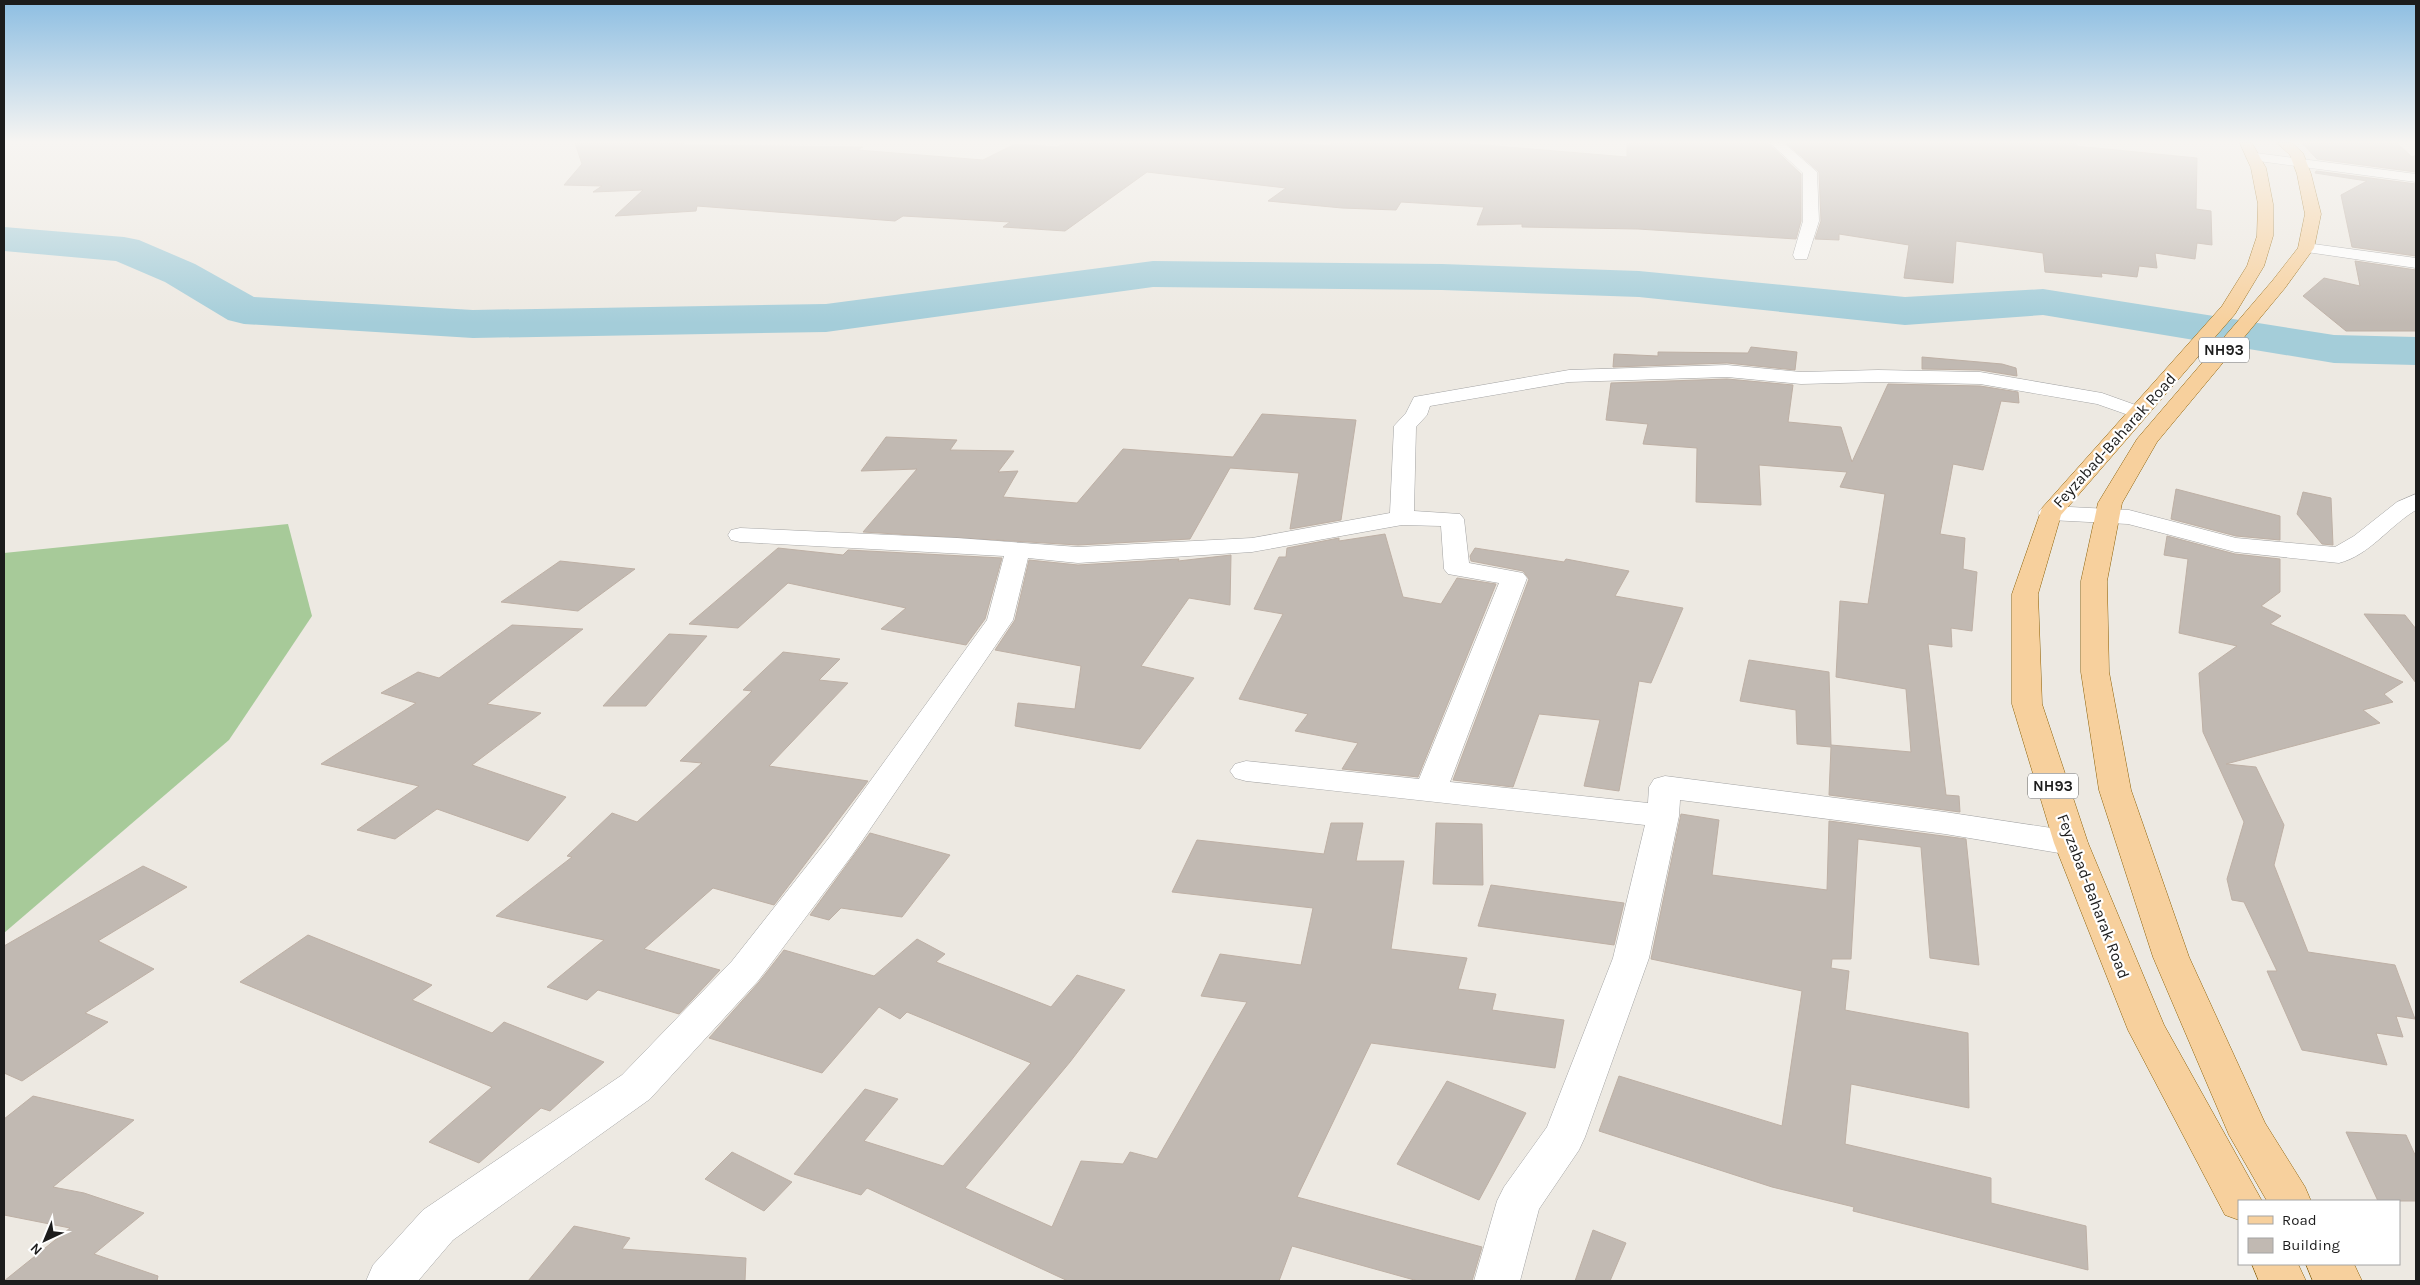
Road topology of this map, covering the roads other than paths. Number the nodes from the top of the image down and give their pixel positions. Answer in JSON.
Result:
{"nodes":[{"id":1,"x":1810,"y":203,"type":"edge"},
{"id":2,"x":2267,"y":203,"type":"edge"},
{"id":3,"x":2309,"y":203,"type":"edge"},
{"id":4,"x":2306,"y":248,"type":"junction"},
{"id":5,"x":1801,"y":255,"type":"dead end"},
{"id":6,"x":2416,"y":263,"type":"edge"},
{"id":7,"x":2180,"y":384,"type":"junction"},
{"id":8,"x":2137,"y":412,"type":"junction"},
{"id":9,"x":2416,"y":501,"type":"edge"},
{"id":10,"x":2050,"y":513,"type":"junction"},
{"id":11,"x":2107,"y":516,"type":"junction"},
{"id":12,"x":1402,"y":518,"type":"junction"},
{"id":13,"x":740,"y":535,"type":"dead end"},
{"id":14,"x":1018,"y":550,"type":"junction"},
{"id":15,"x":1246,"y":771,"type":"dead end"},
{"id":16,"x":1430,"y":792,"type":"junction"},
{"id":17,"x":1663,"y":816,"type":"junction"},
{"id":18,"x":2070,"y":843,"type":"junction"},
{"id":19,"x":2239,"y":1200,"type":"edge"},
{"id":20,"x":2289,"y":1200,"type":"edge"},
{"id":21,"x":2275,"y":1265,"type":"edge"},
{"id":22,"x":2329,"y":1265,"type":"edge"},
{"id":23,"x":389,"y":1281,"type":"edge"},
{"id":24,"x":1497,"y":1281,"type":"edge"},
{"id":25,"x":2283,"y":1281,"type":"edge"},
{"id":26,"x":2339,"y":1281,"type":"edge"}],
"edges":[{"from":1,"to":5,"type":"street"},
{"from":2,"to":7,"type":"main road","name":"Feyzabad-Baharak Road","number":"NH93"},
{"from":3,"to":4,"type":"main road","name":"Feyzabad-Baharak Road","number":"NH93"},
{"from":4,"to":6,"type":"street"},
{"from":4,"to":7,"type":"main road","name":"Feyzabad-Baharak Road","number":"NH93"},
{"from":7,"to":8,"type":"main road","name":"Feyzabad-Baharak Road","number":"NH93"},
{"from":7,"to":11,"type":"main road","name":"Feyzabad-Baharak Road","number":"NH93"},
{"from":8,"to":10,"type":"main road","name":"Feyzabad-Baharak Road","number":"NH93"},
{"from":8,"to":12,"type":"street"},
{"from":9,"to":11,"type":"street"},
{"from":10,"to":11,"type":"street"},
{"from":10,"to":18,"type":"main road","name":"Feyzabad-Baharak Road","number":"NH93"},
{"from":11,"to":20,"type":"main road","name":"Feyzabad-Baharak Road","number":"NH93"},
{"from":12,"to":14,"type":"street"},
{"from":12,"to":16,"type":"street"},
{"from":13,"to":14,"type":"street"},
{"from":14,"to":23,"type":"street"},
{"from":15,"to":16,"type":"street"},
{"from":16,"to":17,"type":"street"},
{"from":17,"to":18,"type":"street"},
{"from":17,"to":24,"type":"street"},
{"from":18,"to":19,"type":"main road","name":"Feyzabad-Baharak Road","number":"NH93"},
{"from":21,"to":25,"type":"main road"},
{"from":22,"to":26,"type":"main road"}]}
